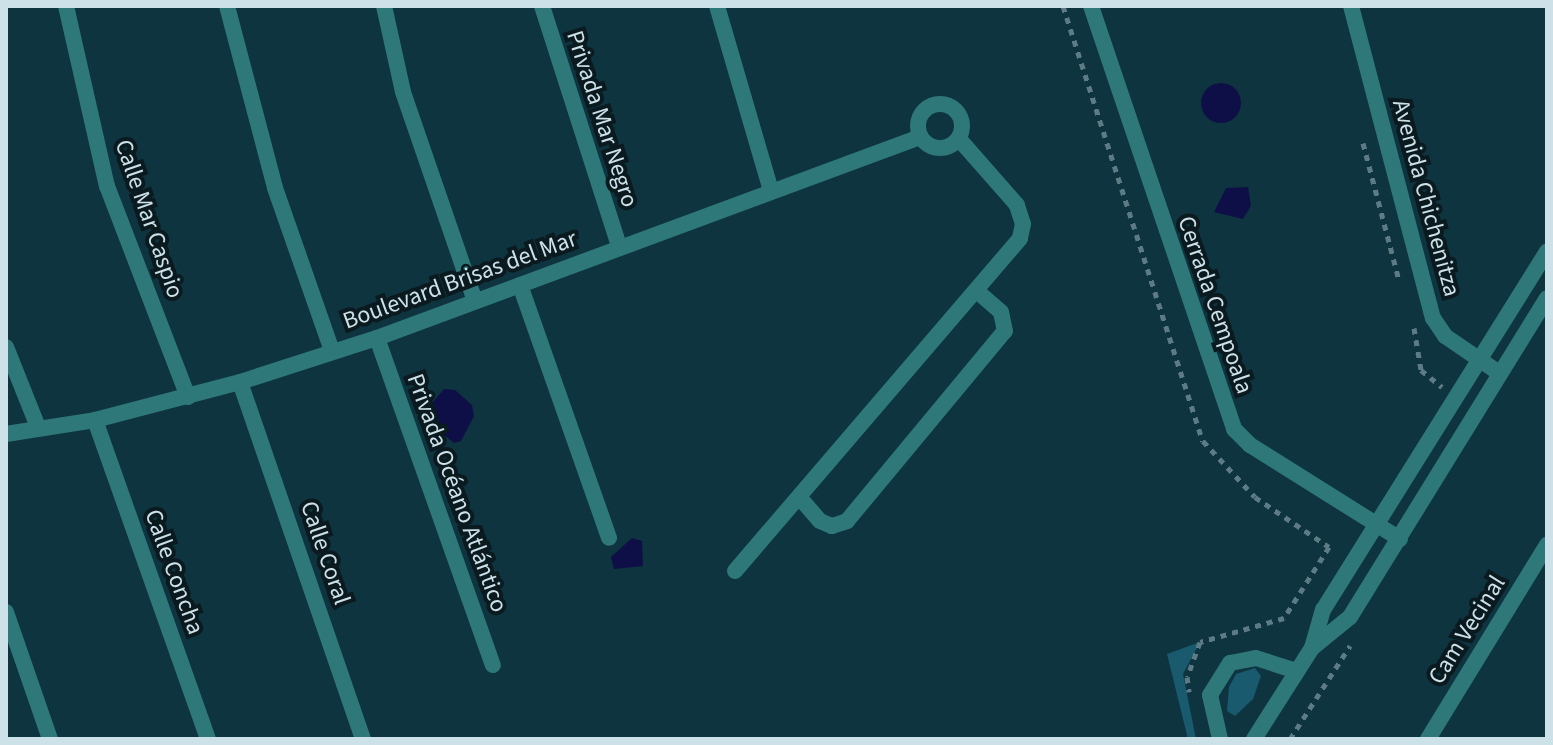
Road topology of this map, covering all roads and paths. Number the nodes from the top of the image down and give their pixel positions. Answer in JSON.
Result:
{"nodes":[{"id":1,"x":66,"y":6,"type":"edge"},
{"id":2,"x":227,"y":6,"type":"edge"},
{"id":3,"x":384,"y":6,"type":"edge"},
{"id":4,"x":542,"y":6,"type":"edge"},
{"id":5,"x":717,"y":6,"type":"edge"},
{"id":6,"x":1063,"y":6,"type":"edge"},
{"id":7,"x":1091,"y":6,"type":"edge"},
{"id":8,"x":1351,"y":6,"type":"edge"},
{"id":9,"x":1361,"y":135,"type":"dead end"},
{"id":10,"x":920,"y":137,"type":"junction"},
{"id":11,"x":959,"y":139,"type":"junction"},
{"id":12,"x":771,"y":191,"type":"junction"},
{"id":13,"x":619,"y":246,"type":"junction"},
{"id":14,"x":1547,"y":251,"type":"edge"},
{"id":15,"x":520,"y":285,"type":"junction"},
{"id":16,"x":977,"y":291,"type":"junction"},
{"id":17,"x":1403,"y":292,"type":"dead end"},
{"id":18,"x":1547,"y":298,"type":"edge"},
{"id":19,"x":475,"y":301,"type":"junction"},
{"id":20,"x":1413,"y":322,"type":"dead end"},
{"id":21,"x":377,"y":338,"type":"junction"},
{"id":22,"x":6,"y":347,"type":"edge"},
{"id":23,"x":332,"y":351,"type":"junction"},
{"id":24,"x":1477,"y":361,"type":"junction"},
{"id":25,"x":1499,"y":373,"type":"junction"},
{"id":26,"x":240,"y":382,"type":"junction"},
{"id":27,"x":188,"y":397,"type":"junction"},
{"id":28,"x":1438,"y":402,"type":"dead end"},
{"id":29,"x":95,"y":420,"type":"junction"},
{"id":30,"x":38,"y":427,"type":"junction"},
{"id":31,"x":6,"y":434,"type":"edge"},
{"id":32,"x":800,"y":498,"type":"junction"},
{"id":33,"x":1376,"y":526,"type":"junction"},
{"id":34,"x":609,"y":538,"type":"dead end"},
{"id":35,"x":1400,"y":539,"type":"junction"},
{"id":36,"x":1547,"y":545,"type":"edge"},
{"id":37,"x":735,"y":571,"type":"dead end"},
{"id":38,"x":6,"y":612,"type":"edge"},
{"id":39,"x":1312,"y":648,"type":"junction"},
{"id":40,"x":493,"y":665,"type":"dead end"},
{"id":41,"x":1296,"y":671,"type":"junction"},
{"id":42,"x":1192,"y":708,"type":"dead end"},
{"id":43,"x":50,"y":739,"type":"edge"},
{"id":44,"x":208,"y":739,"type":"edge"},
{"id":45,"x":363,"y":739,"type":"edge"},
{"id":46,"x":1220,"y":739,"type":"edge"},
{"id":47,"x":1254,"y":739,"type":"edge"},
{"id":48,"x":1428,"y":739,"type":"edge"}],
"edges":[{"from":1,"to":27,"type":"street","name":"Calle Mar Caspio"},
{"from":2,"to":23,"type":"street"},
{"from":3,"to":19,"type":"street"},
{"from":4,"to":13,"type":"street","name":"Privada Mar Negro"},
{"from":5,"to":12,"type":"street"},
{"from":6,"to":42,"type":"path"},
{"from":7,"to":33,"type":"street","name":"Cerrada Cempoala"},
{"from":8,"to":24,"type":"street","name":"Avenida Chichenitza"},
{"from":9,"to":17,"type":"path"},
{"from":10,"to":11,"type":"street"},
{"from":10,"to":11,"type":"street"},
{"from":10,"to":12,"type":"street","name":"Boulevard Brisas del Mar"},
{"from":11,"to":16,"type":"street"},
{"from":12,"to":13,"type":"street","name":"Boulevard Brisas del Mar"},
{"from":13,"to":15,"type":"street","name":"Boulevard Brisas del Mar"},
{"from":14,"to":24,"type":"street"},
{"from":15,"to":19,"type":"street","name":"Boulevard Brisas del Mar"},
{"from":15,"to":34,"type":"street"},
{"from":16,"to":32,"type":"street"},
{"from":16,"to":32,"type":"street"},
{"from":18,"to":25,"type":"street"},
{"from":19,"to":21,"type":"street","name":"Boulevard Brisas del Mar"},
{"from":20,"to":28,"type":"path"},
{"from":21,"to":23,"type":"street","name":"Boulevard Brisas del Mar"},
{"from":21,"to":40,"type":"street","name":"Privada Océano Atlántico"},
{"from":22,"to":30,"type":"street"},
{"from":23,"to":26,"type":"street","name":"Boulevard Brisas del Mar"},
{"from":24,"to":25,"type":"street","name":"Avenida Chichenitza"},
{"from":24,"to":33,"type":"street"},
{"from":25,"to":35,"type":"street"},
{"from":26,"to":27,"type":"street","name":"Boulevard Brisas del Mar"},
{"from":26,"to":45,"type":"street","name":"Calle Coral"},
{"from":27,"to":29,"type":"street","name":"Boulevard Brisas del Mar"},
{"from":29,"to":30,"type":"street","name":"Boulevard Brisas del Mar"},
{"from":29,"to":44,"type":"street","name":"Calle Concha"},
{"from":30,"to":31,"type":"street","name":"Boulevard Brisas del Mar"},
{"from":32,"to":37,"type":"street"},
{"from":33,"to":35,"type":"street","name":"Cerrada Cempoala"},
{"from":33,"to":39,"type":"street"},
{"from":35,"to":39,"type":"street"},
{"from":36,"to":48,"type":"street","name":"Cam Vecinal"},
{"from":38,"to":43,"type":"street"},
{"from":39,"to":41,"type":"street"},
{"from":41,"to":46,"type":"street"},
{"from":41,"to":47,"type":"street"}]}
